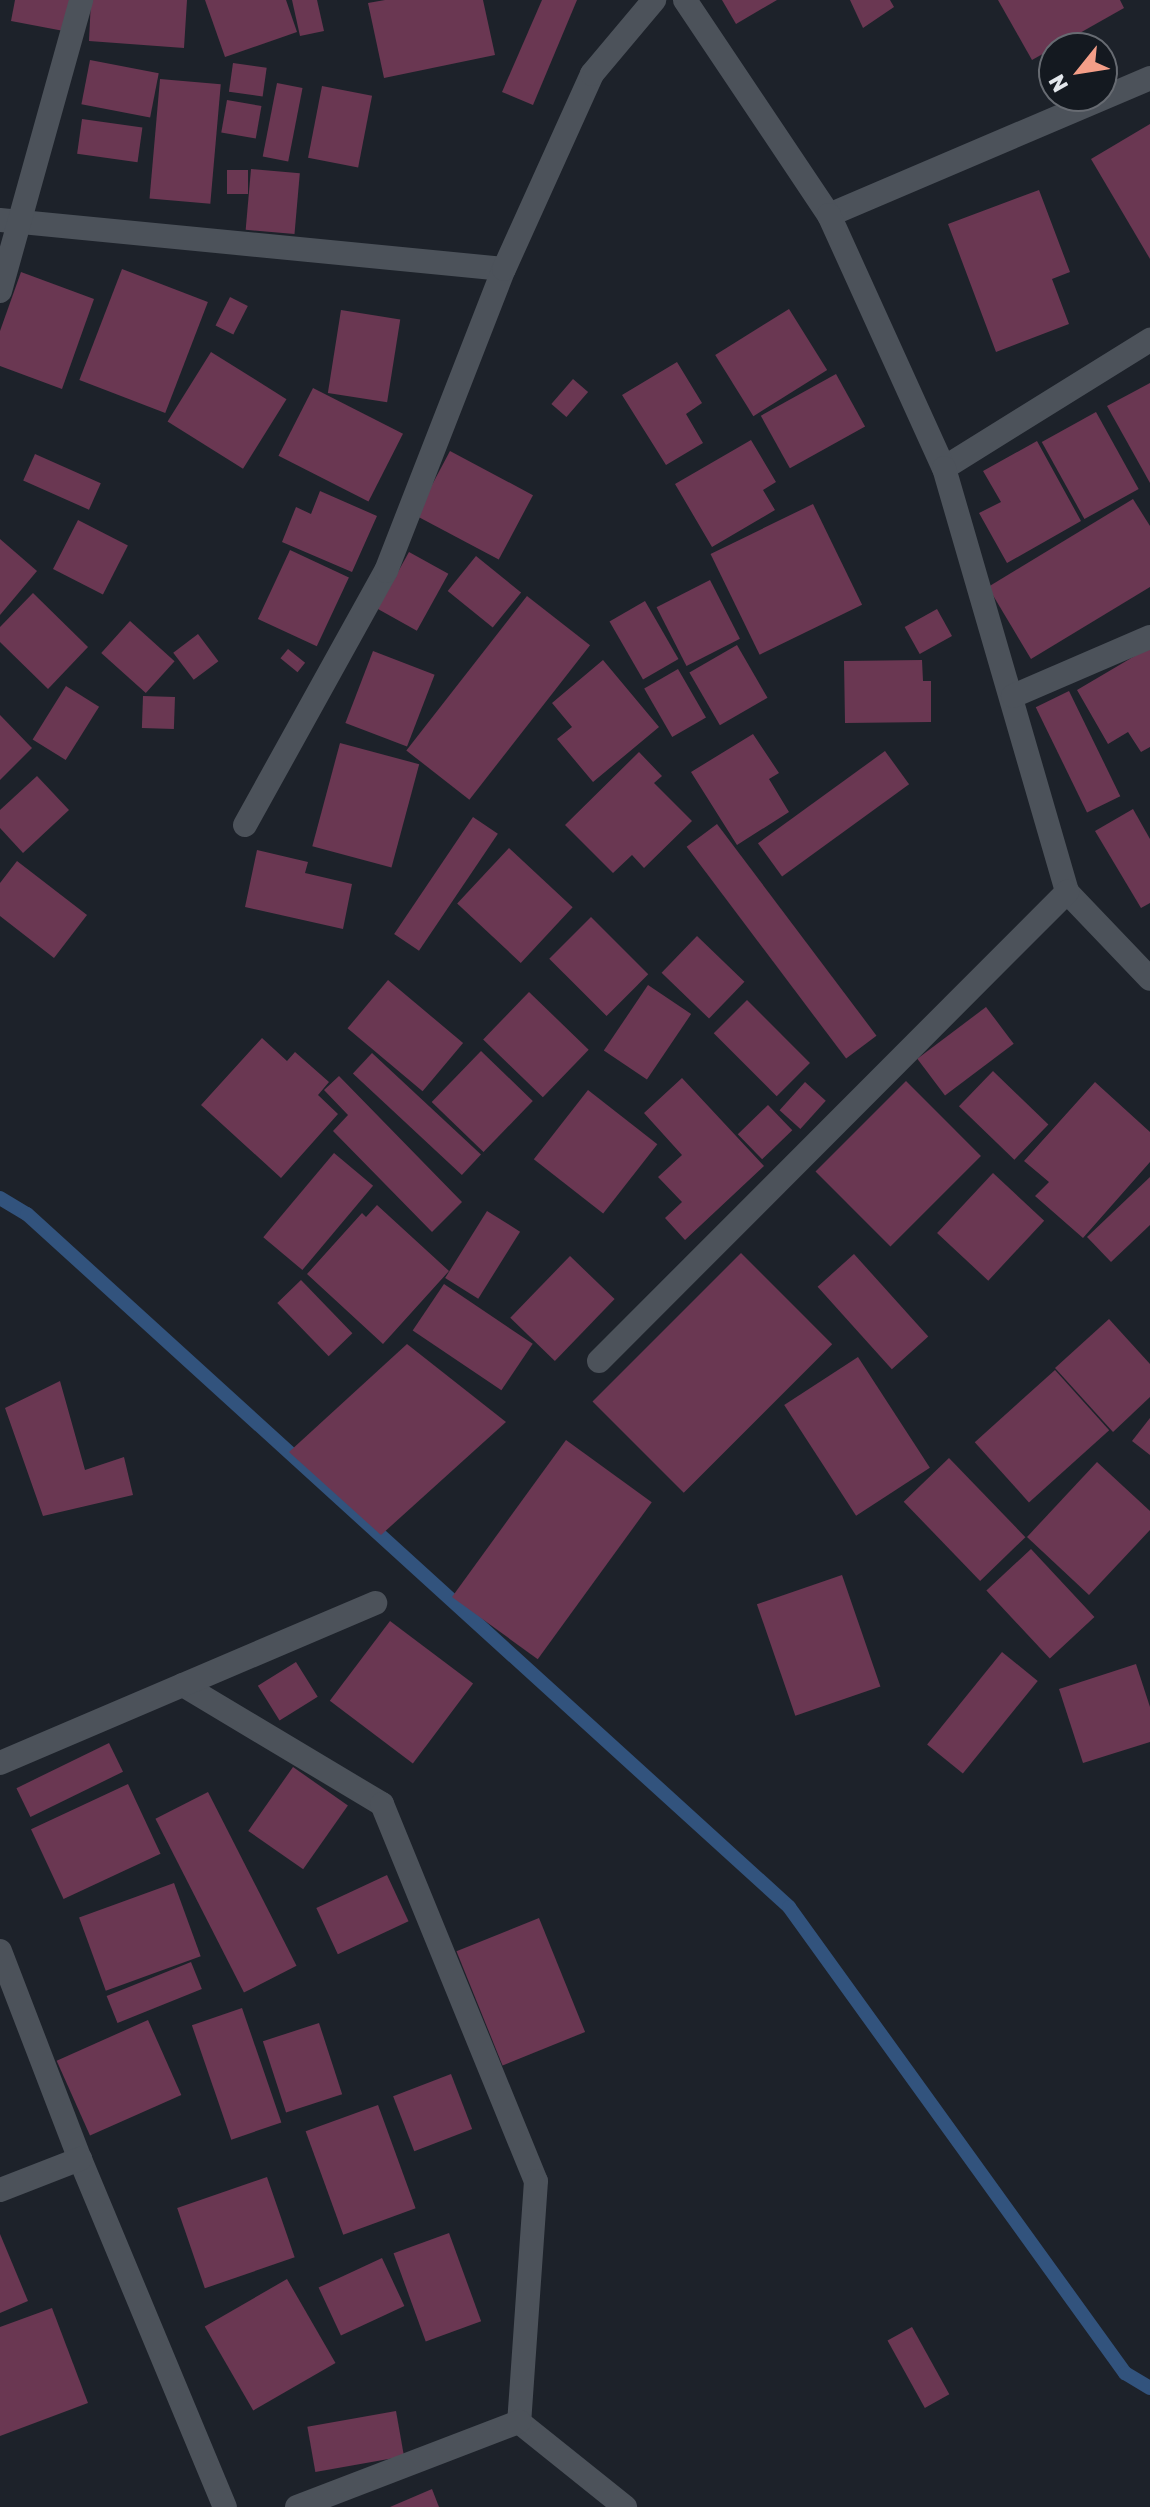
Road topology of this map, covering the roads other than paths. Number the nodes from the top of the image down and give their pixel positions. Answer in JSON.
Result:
{"nodes":[{"id":1,"x":81,"y":0,"type":"edge"},
{"id":2,"x":654,"y":0,"type":"edge"},
{"id":3,"x":685,"y":0,"type":"edge"},
{"id":4,"x":1150,"y":78,"type":"edge"},
{"id":5,"x":829,"y":215,"type":"junction"},
{"id":6,"x":11,"y":222,"type":"edge"},
{"id":7,"x":504,"y":269,"type":"junction"},
{"id":8,"x":0,"y":291,"type":"edge"},
{"id":9,"x":1150,"y":340,"type":"edge"},
{"id":10,"x":944,"y":468,"type":"junction"},
{"id":11,"x":1150,"y":637,"type":"edge"},
{"id":12,"x":1013,"y":696,"type":"junction"},
{"id":13,"x":245,"y":825,"type":"dead end"},
{"id":14,"x":1067,"y":892,"type":"junction"},
{"id":15,"x":1150,"y":979,"type":"edge"},
{"id":16,"x":599,"y":1361,"type":"dead end"},
{"id":17,"x":375,"y":1603,"type":"dead end"},
{"id":18,"x":183,"y":1685,"type":"junction"},
{"id":19,"x":0,"y":1763,"type":"edge"},
{"id":20,"x":0,"y":1951,"type":"edge"},
{"id":21,"x":80,"y":2159,"type":"junction"},
{"id":22,"x":0,"y":2190,"type":"edge"},
{"id":23,"x":519,"y":2422,"type":"junction"},
{"id":24,"x":225,"y":2507,"type":"edge"},
{"id":25,"x":297,"y":2507,"type":"edge"},
{"id":26,"x":625,"y":2507,"type":"edge"}],
"edges":[{"from":1,"to":6,"type":"street"},
{"from":2,"to":7,"type":"street"},
{"from":3,"to":5,"type":"street"},
{"from":4,"to":5,"type":"street"},
{"from":5,"to":10,"type":"street"},
{"from":6,"to":7,"type":"street"},
{"from":6,"to":8,"type":"street"},
{"from":7,"to":13,"type":"street"},
{"from":9,"to":10,"type":"street"},
{"from":10,"to":12,"type":"street"},
{"from":11,"to":12,"type":"street"},
{"from":12,"to":14,"type":"street"},
{"from":14,"to":15,"type":"street"},
{"from":14,"to":16,"type":"street"},
{"from":17,"to":18,"type":"street"},
{"from":18,"to":19,"type":"street"},
{"from":18,"to":23,"type":"street"},
{"from":20,"to":21,"type":"street"},
{"from":21,"to":22,"type":"street"},
{"from":21,"to":24,"type":"street"},
{"from":23,"to":25,"type":"street"},
{"from":23,"to":26,"type":"street"}]}
